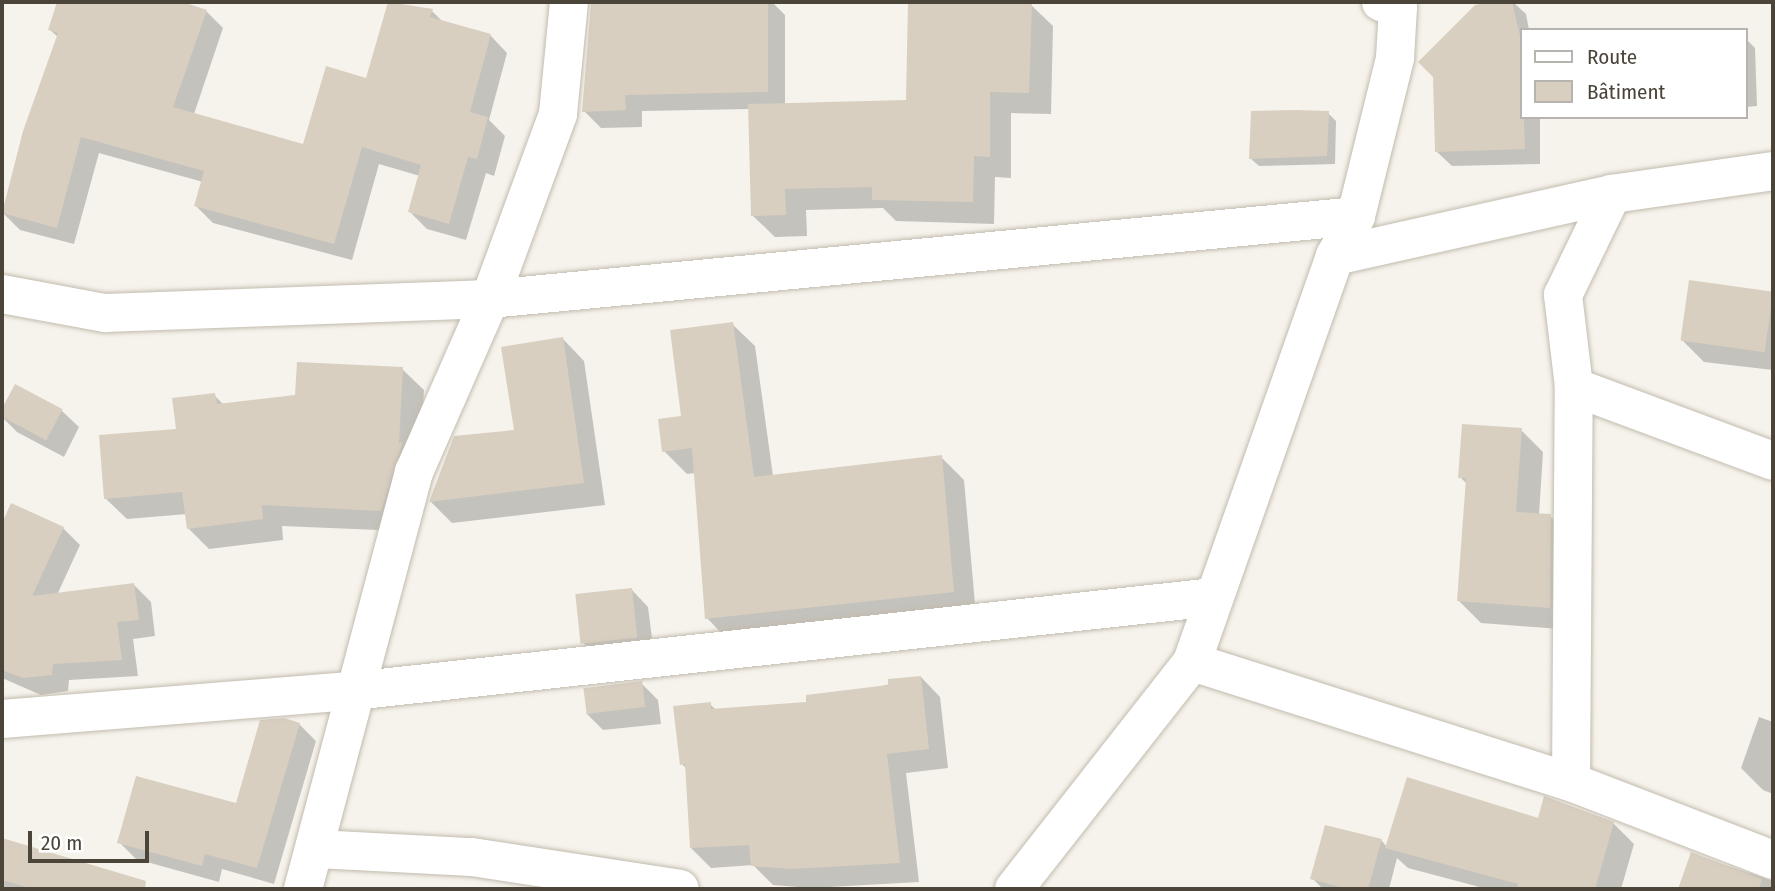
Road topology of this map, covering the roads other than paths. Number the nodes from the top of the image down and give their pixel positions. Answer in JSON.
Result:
{"nodes":[{"id":1,"x":569,"y":2,"type":"edge"},
{"id":2,"x":1381,"y":2,"type":"edge"},
{"id":3,"x":1773,"y":171,"type":"edge"},
{"id":4,"x":1612,"y":194,"type":"junction"},
{"id":5,"x":1356,"y":216,"type":"junction"},
{"id":6,"x":1335,"y":256,"type":"junction"},
{"id":7,"x":2,"y":294,"type":"edge"},
{"id":8,"x":490,"y":299,"type":"junction"},
{"id":9,"x":1574,"y":387,"type":"junction"},
{"id":10,"x":1773,"y":461,"type":"edge"},
{"id":11,"x":1214,"y":597,"type":"junction"},
{"id":12,"x":1192,"y":662,"type":"junction"},
{"id":13,"x":354,"y":691,"type":"junction"},
{"id":14,"x":2,"y":719,"type":"edge"},
{"id":15,"x":1571,"y":782,"type":"junction"},
{"id":16,"x":317,"y":849,"type":"junction"},
{"id":17,"x":1773,"y":860,"type":"edge"},
{"id":18,"x":303,"y":889,"type":"edge"},
{"id":19,"x":680,"y":889,"type":"edge"},
{"id":20,"x":1014,"y":889,"type":"edge"}],
"edges":[{"from":1,"to":8,"type":"street"},
{"from":2,"to":5,"type":"street"},
{"from":3,"to":4,"type":"street"},
{"from":4,"to":6,"type":"street"},
{"from":4,"to":9,"type":"street"},
{"from":5,"to":6,"type":"street"},
{"from":5,"to":8,"type":"street"},
{"from":6,"to":11,"type":"street"},
{"from":7,"to":8,"type":"street"},
{"from":8,"to":13,"type":"street"},
{"from":9,"to":10,"type":"street"},
{"from":9,"to":15,"type":"street"},
{"from":11,"to":12,"type":"street"},
{"from":11,"to":13,"type":"street"},
{"from":12,"to":15,"type":"street"},
{"from":12,"to":20,"type":"street"},
{"from":13,"to":14,"type":"street"},
{"from":13,"to":16,"type":"street"},
{"from":15,"to":17,"type":"street"},
{"from":16,"to":18,"type":"street"},
{"from":16,"to":19,"type":"street"}]}
